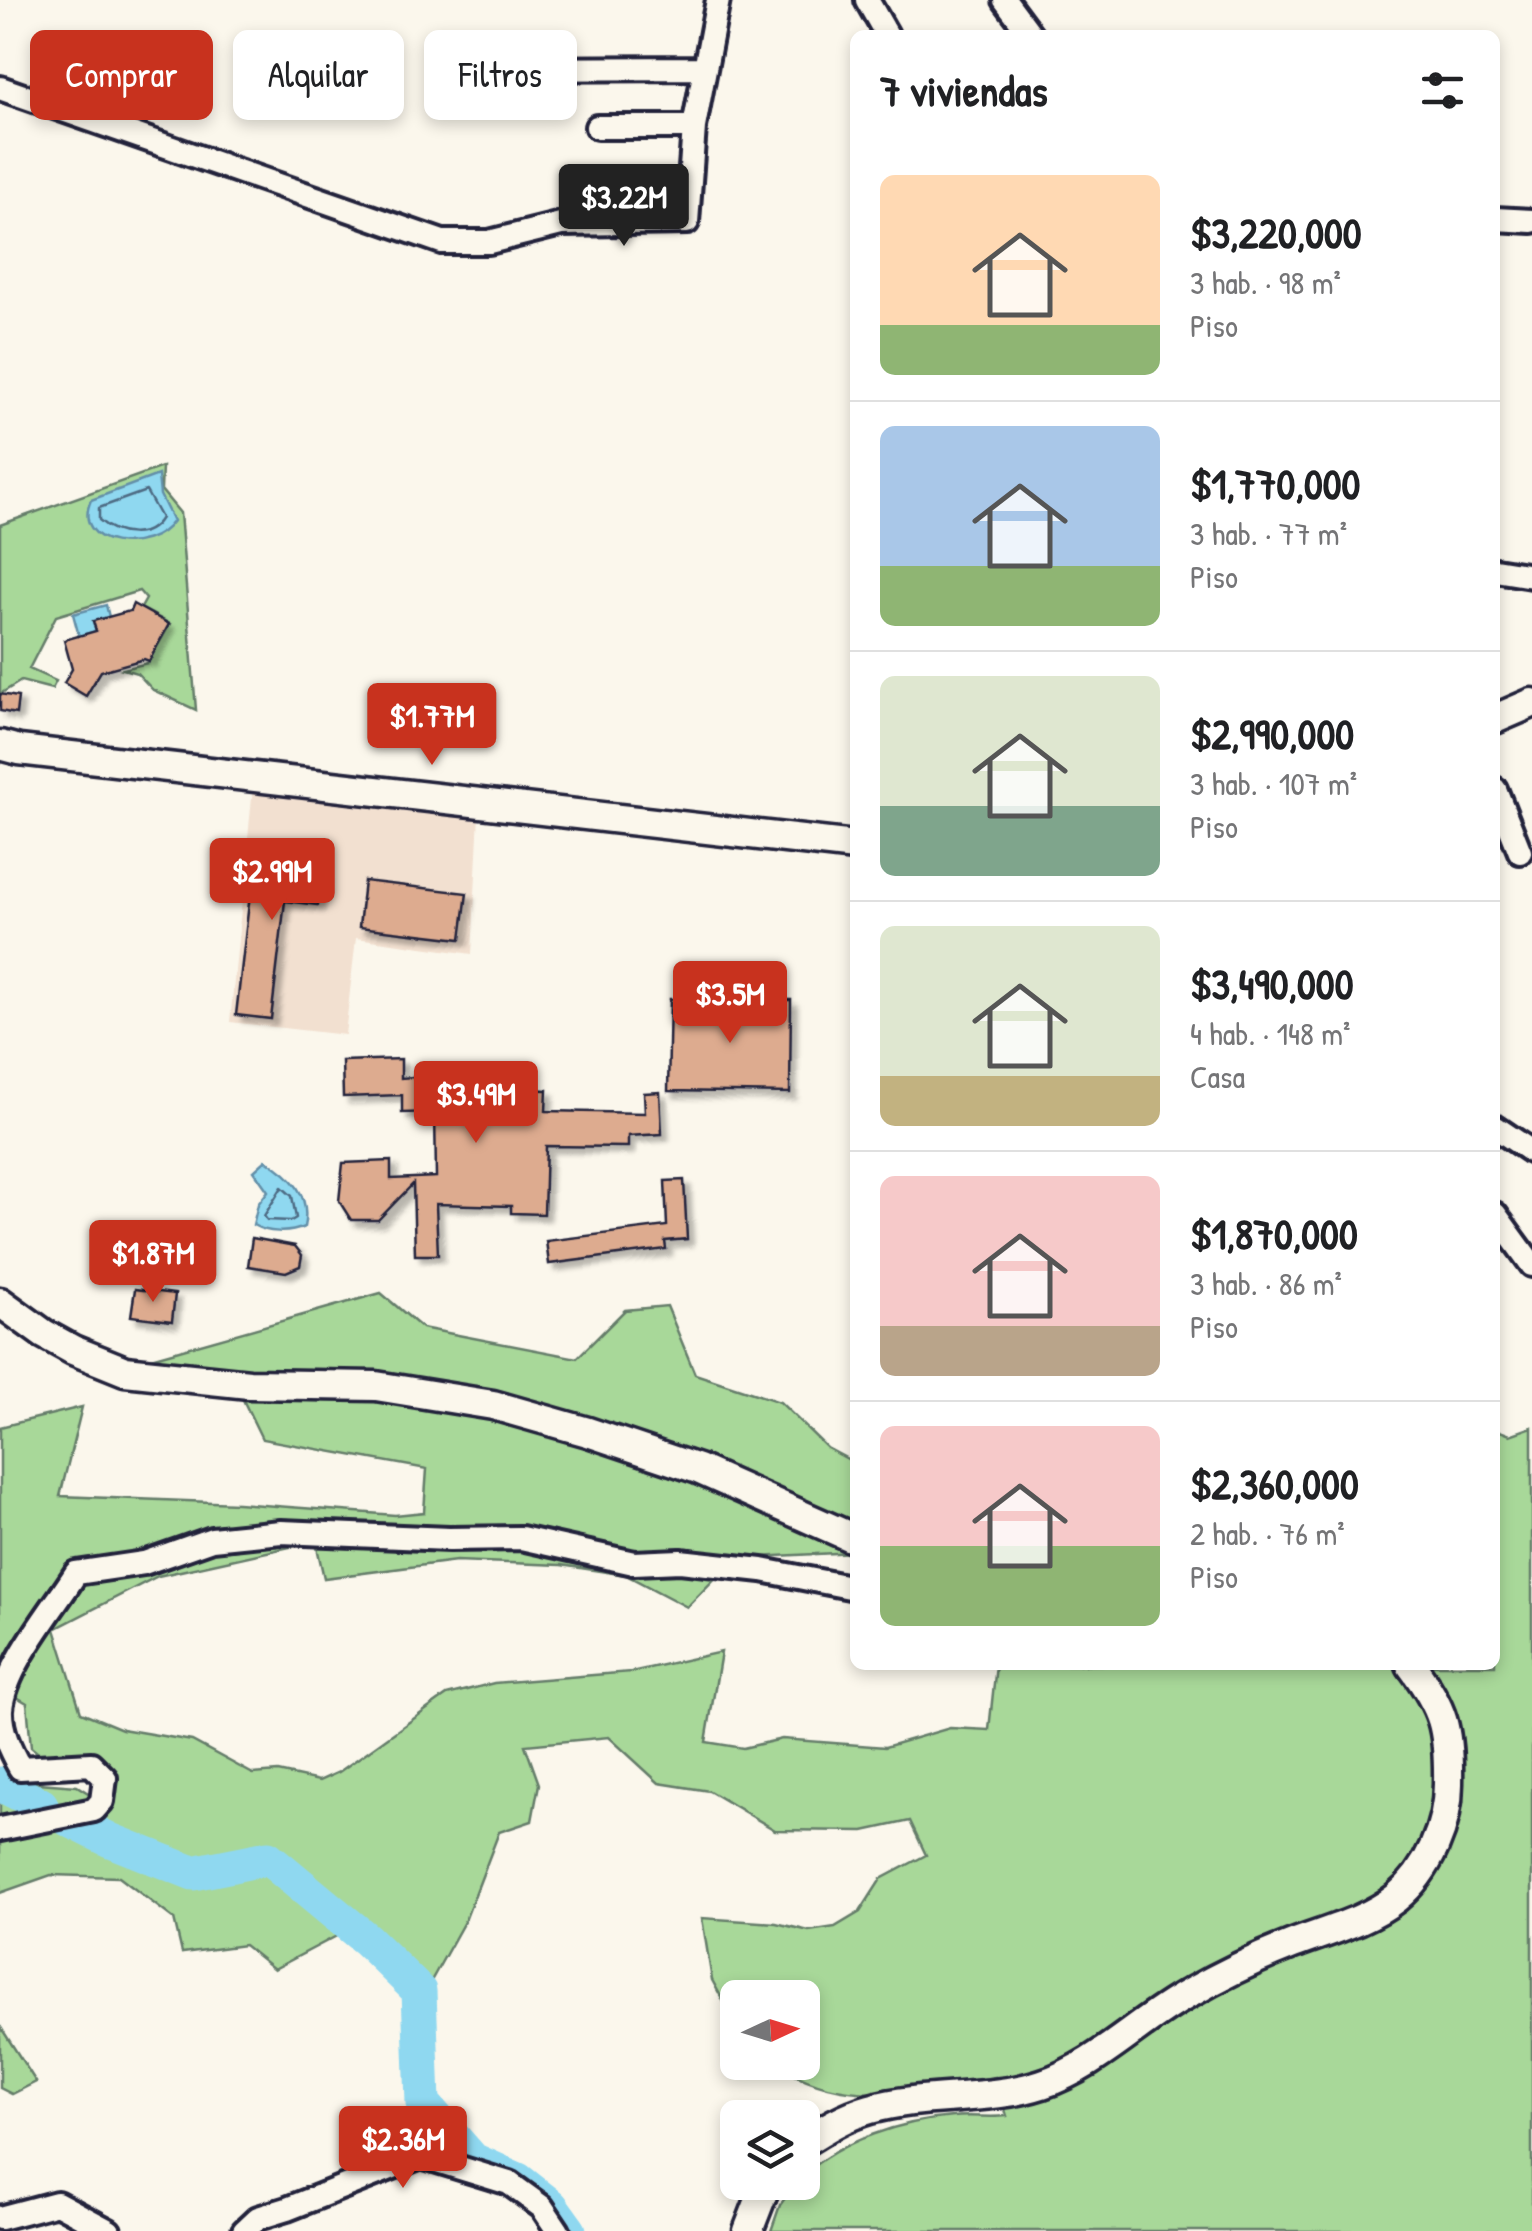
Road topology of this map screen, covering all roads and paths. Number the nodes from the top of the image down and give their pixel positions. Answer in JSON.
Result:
{"nodes":[{"id":1,"x":718,"y":0,"type":"edge"},
{"id":2,"x":867,"y":0,"type":"edge"},
{"id":3,"x":1005,"y":0,"type":"edge"},
{"id":4,"x":884,"y":30,"type":"edge"},
{"id":5,"x":1028,"y":30,"type":"edge"},
{"id":6,"x":704,"y":68,"type":"junction"},
{"id":7,"x":577,"y":69,"type":"edge"},
{"id":8,"x":0,"y":88,"type":"edge"},
{"id":9,"x":597,"y":127,"type":"dead end"},
{"id":10,"x":694,"y":127,"type":"junction"},
{"id":11,"x":1500,"y":218,"type":"edge"},
{"id":12,"x":1532,"y":221,"type":"edge"},
{"id":13,"x":1500,"y":571,"type":"edge"},
{"id":14,"x":1532,"y":576,"type":"edge"},
{"id":15,"x":1532,"y":703,"type":"edge"},
{"id":16,"x":1500,"y":717,"type":"edge"},
{"id":17,"x":6,"y":750,"type":"edge"},
{"id":18,"x":1500,"y":802,"type":"edge"},
{"id":19,"x":850,"y":845,"type":"edge"},
{"id":20,"x":1520,"y":852,"type":"dead end"},
{"id":21,"x":1500,"y":1130,"type":"edge"},
{"id":22,"x":1532,"y":1152,"type":"edge"},
{"id":23,"x":1500,"y":1221,"type":"edge"},
{"id":24,"x":1532,"y":1264,"type":"edge"},
{"id":25,"x":0,"y":1302,"type":"edge"},
{"id":26,"x":850,"y":1537,"type":"edge"},
{"id":27,"x":850,"y":1587,"type":"edge"},
{"id":28,"x":1415,"y":1670,"type":"edge"},
{"id":29,"x":0,"y":1829,"type":"edge"},
{"id":30,"x":820,"y":2131,"type":"edge"},
{"id":31,"x":760,"y":2200,"type":"edge"},
{"id":32,"x":0,"y":2218,"type":"edge"},
{"id":33,"x":109,"y":2231,"type":"edge"},
{"id":34,"x":244,"y":2231,"type":"edge"},
{"id":35,"x":558,"y":2231,"type":"edge"},
{"id":36,"x":748,"y":2231,"type":"edge"}],
"edges":[{"from":1,"to":6,"type":"street"},
{"from":2,"to":4,"type":"street"},
{"from":3,"to":5,"type":"street"},
{"from":6,"to":7,"type":"street"},
{"from":6,"to":10,"type":"street"},
{"from":8,"to":10,"type":"street"},
{"from":9,"to":10,"type":"street"},
{"from":11,"to":12,"type":"street"},
{"from":13,"to":14,"type":"street"},
{"from":15,"to":16,"type":"main road"},
{"from":17,"to":19,"type":"main road"},
{"from":18,"to":20,"type":"street"},
{"from":21,"to":22,"type":"street"},
{"from":23,"to":24,"type":"street"},
{"from":25,"to":26,"type":"main road"},
{"from":27,"to":29,"type":"street"},
{"from":28,"to":30,"type":"main road"},
{"from":31,"to":36,"type":"main road"},
{"from":32,"to":33,"type":"street"},
{"from":34,"to":35,"type":"street"}]}
